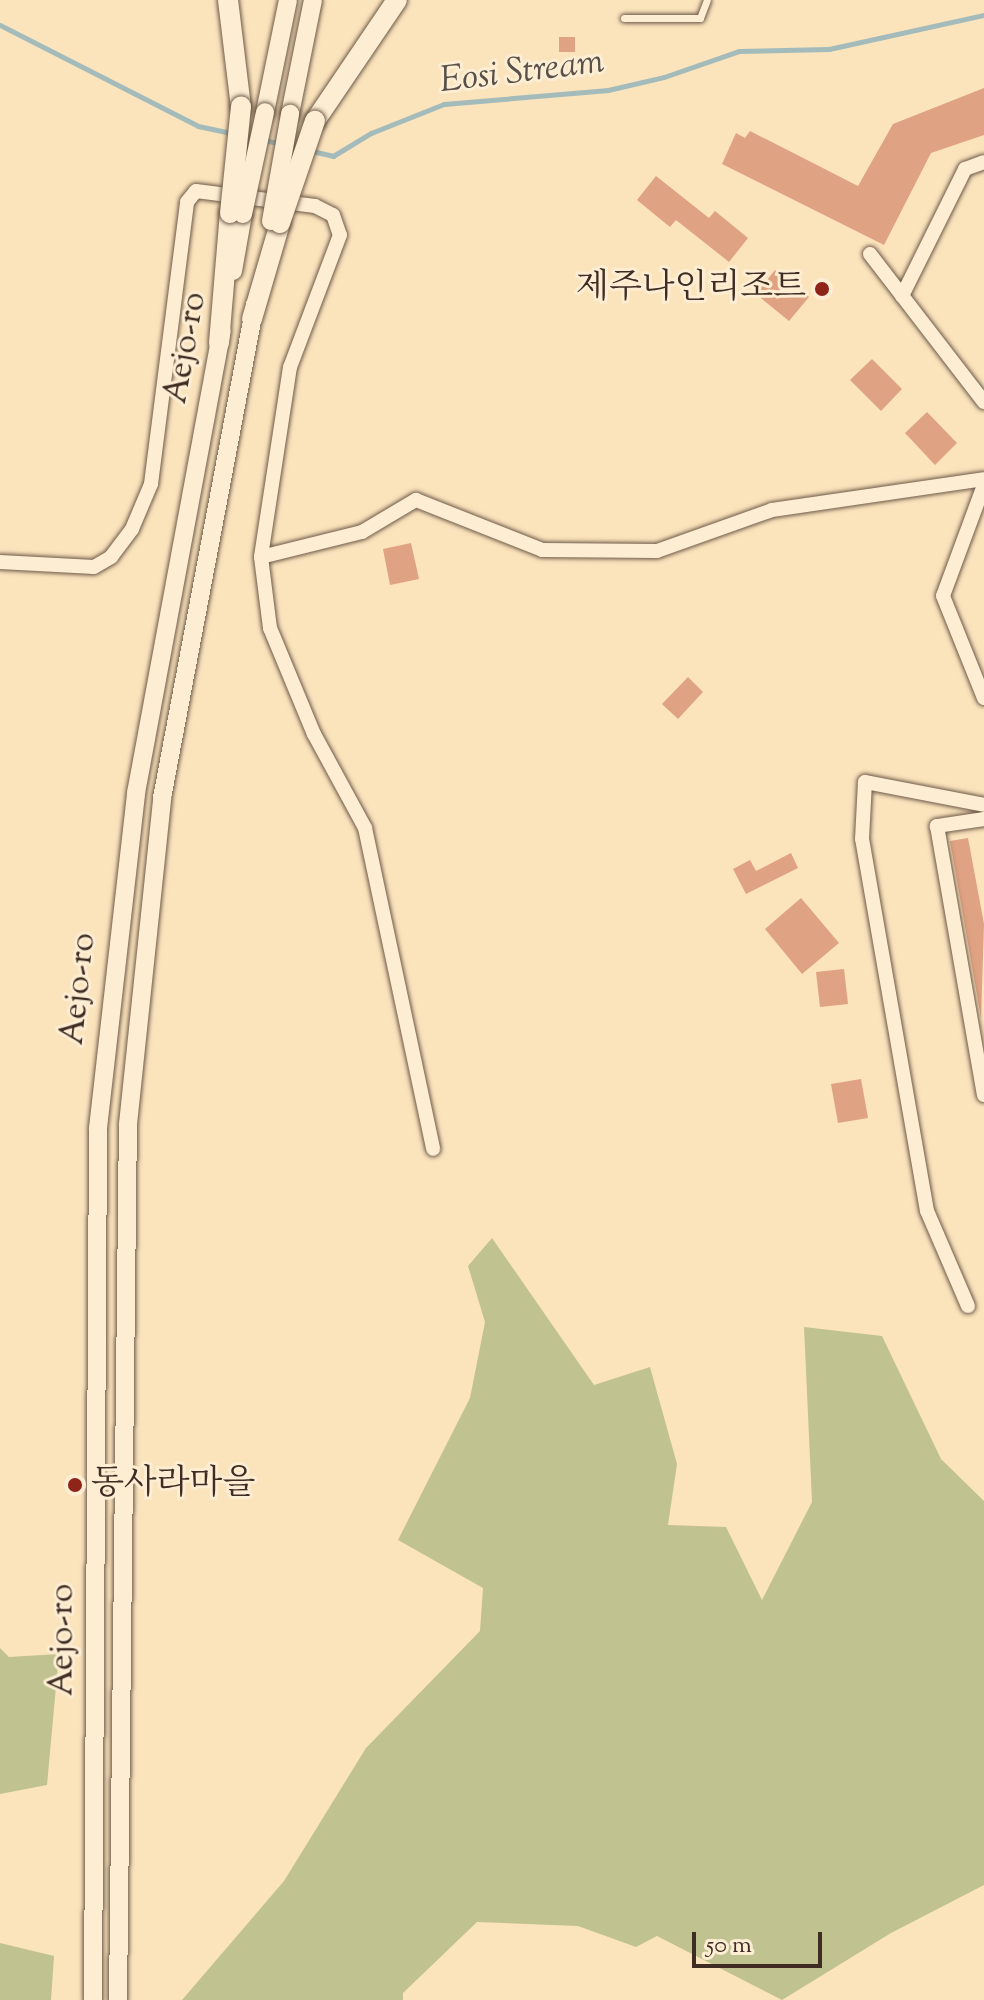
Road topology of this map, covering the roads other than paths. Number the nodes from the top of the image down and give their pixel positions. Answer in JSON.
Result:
{"nodes":[{"id":1,"x":228,"y":0,"type":"edge"},
{"id":2,"x":288,"y":0,"type":"edge"},
{"id":3,"x":313,"y":0,"type":"edge"},
{"id":4,"x":397,"y":0,"type":"edge"},
{"id":5,"x":707,"y":0,"type":"edge"},
{"id":6,"x":624,"y":18,"type":"dead end"},
{"id":7,"x":984,"y":162,"type":"edge"},
{"id":8,"x":236,"y":214,"type":"junction"},
{"id":9,"x":275,"y":222,"type":"junction"},
{"id":10,"x":870,"y":254,"type":"dead end"},
{"id":11,"x":902,"y":296,"type":"junction"},
{"id":12,"x":252,"y":319,"type":"joint"},
{"id":13,"x":219,"y":343,"type":"joint"},
{"id":14,"x":984,"y":402,"type":"edge"},
{"id":15,"x":984,"y":482,"type":"edge"},
{"id":16,"x":261,"y":557,"type":"junction"},
{"id":17,"x":0,"y":562,"type":"edge"},
{"id":18,"x":984,"y":698,"type":"edge"},
{"id":19,"x":984,"y":805,"type":"edge"},
{"id":20,"x":984,"y":819,"type":"edge"},
{"id":21,"x":980,"y":1053,"type":"edge"},
{"id":22,"x":984,"y":1095,"type":"edge"},
{"id":23,"x":433,"y":1149,"type":"dead end"},
{"id":24,"x":968,"y":1306,"type":"dead end"},
{"id":25,"x":93,"y":2000,"type":"edge"},
{"id":26,"x":118,"y":2000,"type":"edge"}],
"edges":[{"from":1,"to":8,"type":"main road","bridge":true},
{"from":2,"to":8,"type":"street","bridge":true},
{"from":3,"to":9,"type":"street","bridge":true},
{"from":4,"to":9,"type":"main road","bridge":true},
{"from":5,"to":6,"type":"lane"},
{"from":7,"to":11,"type":"street"},
{"from":8,"to":13,"type":"main road"},
{"from":9,"to":12,"type":"main road"},
{"from":10,"to":11,"type":"street"},
{"from":11,"to":14,"type":"street"},
{"from":12,"to":26,"type":"street","name":"Aejo-ro"},
{"from":13,"to":25,"type":"street","name":"Aejo-ro"},
{"from":15,"to":16,"type":"street"},
{"from":15,"to":18,"type":"street"},
{"from":16,"to":17,"type":"street"},
{"from":16,"to":23,"type":"street"},
{"from":19,"to":24,"type":"street"},
{"from":20,"to":21,"type":"street"},
{"from":21,"to":22,"type":"street"}]}
